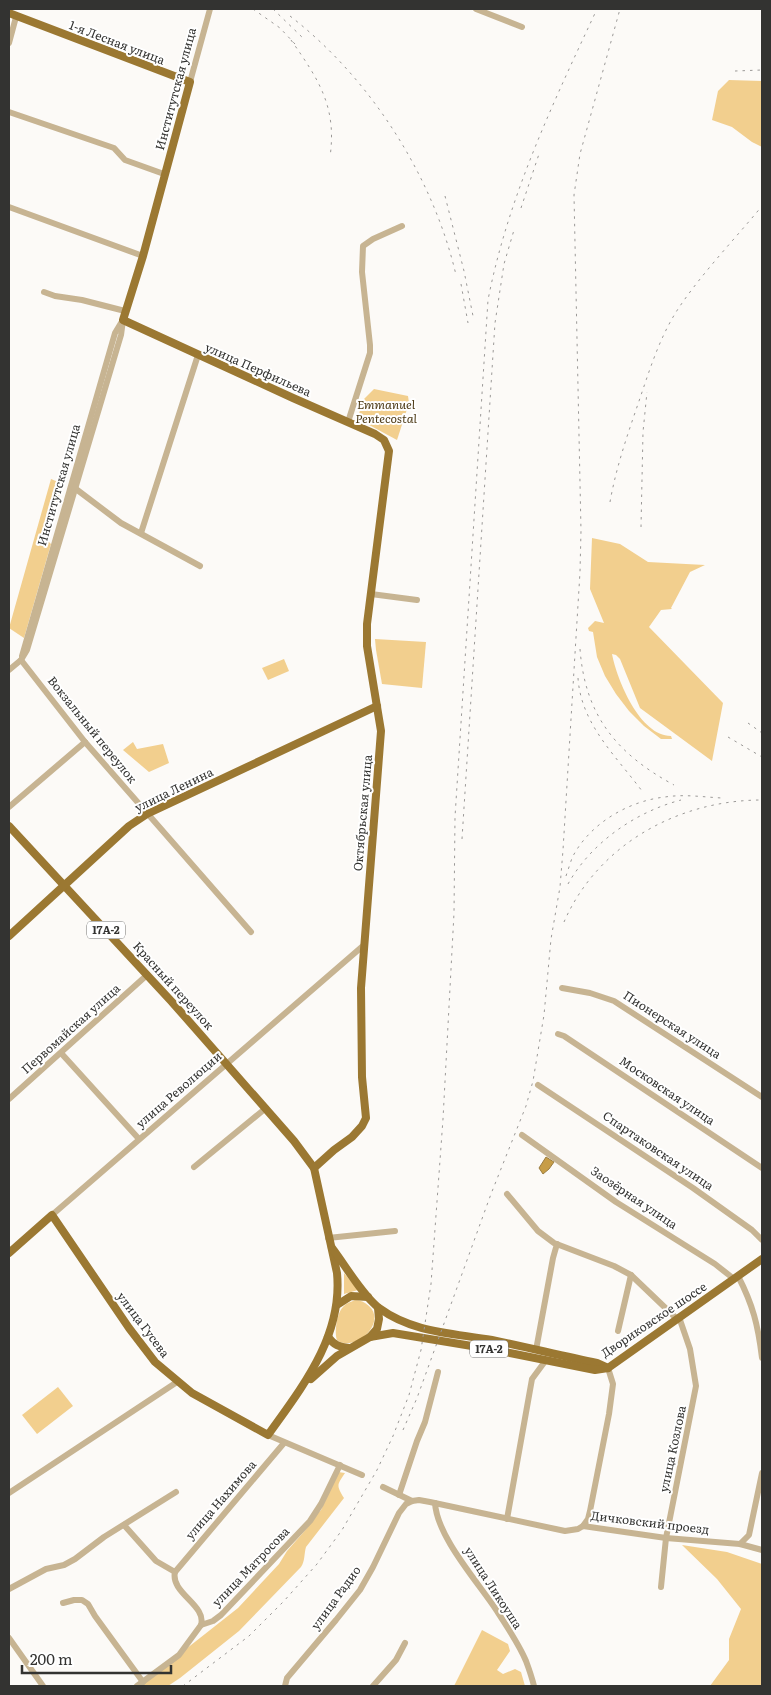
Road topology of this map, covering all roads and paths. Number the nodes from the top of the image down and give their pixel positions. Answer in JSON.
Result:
{"nodes":[{"id":1,"x":210,"y":9,"type":"edge"},
{"id":2,"x":476,"y":9,"type":"edge"},
{"id":3,"x":12,"y":15,"type":"edge"},
{"id":4,"x":522,"y":27,"type":"dead end"},
{"id":5,"x":9,"y":43,"type":"edge"},
{"id":6,"x":190,"y":82,"type":"junction"},
{"id":7,"x":9,"y":112,"type":"edge"},
{"id":8,"x":164,"y":174,"type":"junction"},
{"id":9,"x":9,"y":207,"type":"edge"},
{"id":10,"x":402,"y":226,"type":"dead end"},
{"id":11,"x":143,"y":256,"type":"junction"},
{"id":12,"x":44,"y":292,"type":"dead end"},
{"id":13,"x":125,"y":311,"type":"junction"},
{"id":14,"x":123,"y":320,"type":"junction"},
{"id":15,"x":198,"y":355,"type":"junction"},
{"id":16,"x":348,"y":422,"type":"junction"},
{"id":17,"x":384,"y":440,"type":"joint"},
{"id":18,"x":73,"y":487,"type":"junction"},
{"id":19,"x":141,"y":533,"type":"junction"},
{"id":20,"x":200,"y":566,"type":"dead end"},
{"id":21,"x":371,"y":594,"type":"junction"},
{"id":22,"x":417,"y":600,"type":"dead end"},
{"id":23,"x":21,"y":660,"type":"junction"},
{"id":24,"x":9,"y":670,"type":"edge"},
{"id":25,"x":377,"y":706,"type":"junction"},
{"id":26,"x":85,"y":742,"type":"junction"},
{"id":27,"x":9,"y":807,"type":"edge"},
{"id":28,"x":146,"y":814,"type":"junction"},
{"id":29,"x":9,"y":826,"type":"edge"},
{"id":30,"x":65,"y":885,"type":"junction"},
{"id":31,"x":252,"y":932,"type":"dead end"},
{"id":32,"x":9,"y":936,"type":"edge"},
{"id":33,"x":364,"y":945,"type":"junction"},
{"id":34,"x":147,"y":975,"type":"junction"},
{"id":35,"x":562,"y":988,"type":"dead end"},
{"id":36,"x":558,"y":1034,"type":"dead end"},
{"id":37,"x":61,"y":1053,"type":"junction"},
{"id":38,"x":227,"y":1062,"type":"junction"},
{"id":39,"x":538,"y":1085,"type":"dead end"},
{"id":40,"x":762,"y":1097,"type":"edge"},
{"id":41,"x":9,"y":1100,"type":"edge"},
{"id":42,"x":266,"y":1108,"type":"junction"},
{"id":43,"x":522,"y":1135,"type":"dead end"},
{"id":44,"x":139,"y":1140,"type":"junction"},
{"id":45,"x":194,"y":1167,"type":"dead end"},
{"id":46,"x":314,"y":1168,"type":"junction"},
{"id":47,"x":762,"y":1168,"type":"edge"},
{"id":48,"x":507,"y":1194,"type":"dead end"},
{"id":49,"x":52,"y":1215,"type":"junction"},
{"id":50,"x":396,"y":1231,"type":"dead end"},
{"id":51,"x":762,"y":1240,"type":"edge"},
{"id":52,"x":329,"y":1241,"type":"junction"},
{"id":53,"x":557,"y":1244,"type":"junction"},
{"id":54,"x":9,"y":1253,"type":"edge"},
{"id":55,"x":762,"y":1259,"type":"edge"},
{"id":56,"x":630,"y":1275,"type":"junction"},
{"id":57,"x":736,"y":1278,"type":"junction"},
{"id":58,"x":368,"y":1297,"type":"junction"},
{"id":59,"x":337,"y":1304,"type":"junction"},
{"id":60,"x":378,"y":1308,"type":"junction"},
{"id":61,"x":678,"y":1318,"type":"junction"},
{"id":62,"x":618,"y":1331,"type":"dead end"},
{"id":63,"x":328,"y":1336,"type":"junction"},
{"id":64,"x":370,"y":1337,"type":"junction"},
{"id":65,"x":350,"y":1348,"type":"junction"},
{"id":66,"x":536,"y":1350,"type":"junction"},
{"id":67,"x":762,"y":1358,"type":"edge"},
{"id":68,"x":546,"y":1360,"type":"junction"},
{"id":69,"x":608,"y":1368,"type":"junction"},
{"id":70,"x":438,"y":1372,"type":"dead end"},
{"id":71,"x":177,"y":1382,"type":"junction"},
{"id":72,"x":302,"y":1387,"type":"junction"},
{"id":73,"x":268,"y":1435,"type":"junction"},
{"id":74,"x":284,"y":1443,"type":"junction"},
{"id":75,"x":340,"y":1465,"type":"junction"},
{"id":76,"x":762,"y":1473,"type":"edge"},
{"id":77,"x":362,"y":1475,"type":"dead end"},
{"id":78,"x":383,"y":1487,"type":"dead end"},
{"id":79,"x":176,"y":1492,"type":"dead end"},
{"id":80,"x":9,"y":1493,"type":"edge"},
{"id":81,"x":399,"y":1495,"type":"junction"},
{"id":82,"x":416,"y":1500,"type":"junction"},
{"id":83,"x":435,"y":1503,"type":"junction"},
{"id":84,"x":507,"y":1519,"type":"junction"},
{"id":85,"x":124,"y":1525,"type":"junction"},
{"id":86,"x":583,"y":1526,"type":"junction"},
{"id":87,"x":666,"y":1538,"type":"junction"},
{"id":88,"x":740,"y":1544,"type":"junction"},
{"id":89,"x":762,"y":1550,"type":"edge"},
{"id":90,"x":175,"y":1572,"type":"junction"},
{"id":91,"x":661,"y":1587,"type":"dead end"},
{"id":92,"x":9,"y":1589,"type":"edge"},
{"id":93,"x":63,"y":1603,"type":"dead end"},
{"id":94,"x":202,"y":1626,"type":"junction"},
{"id":95,"x":9,"y":1638,"type":"edge"},
{"id":96,"x":405,"y":1643,"type":"dead end"},
{"id":97,"x":140,"y":1684,"type":"edge"},
{"id":98,"x":43,"y":1686,"type":"edge"},
{"id":99,"x":285,"y":1686,"type":"edge"},
{"id":100,"x":373,"y":1686,"type":"edge"},
{"id":101,"x":534,"y":1686,"type":"edge"}],
"edges":[{"from":1,"to":6,"type":"street","name":"Институтская улица"},
{"from":2,"to":4,"type":"street"},
{"from":3,"to":5,"type":"street"},
{"from":3,"to":6,"type":"main road","name":"1-я Лесная улица"},
{"from":6,"to":8,"type":"main road","name":"Институтская улица"},
{"from":7,"to":8,"type":"street"},
{"from":8,"to":11,"type":"main road","name":"Институтская улица"},
{"from":9,"to":11,"type":"street"},
{"from":10,"to":16,"type":"street"},
{"from":11,"to":13,"type":"main road","name":"Институтская улица"},
{"from":12,"to":13,"type":"street"},
{"from":13,"to":14,"type":"main road","name":"Институтская улица"},
{"from":14,"to":15,"type":"main road","name":"улица Перфильева"},
{"from":14,"to":18,"type":"street","name":"Институтская улица"},
{"from":15,"to":16,"type":"main road","name":"улица Перфильева"},
{"from":15,"to":19,"type":"street"},
{"from":16,"to":17,"type":"main road","name":"улица Перфильева"},
{"from":17,"to":21,"type":"main road","name":"Октябрьская улица"},
{"from":18,"to":19,"type":"street"},
{"from":18,"to":23,"type":"street","name":"Институтская улица"},
{"from":19,"to":20,"type":"street"},
{"from":21,"to":22,"type":"street"},
{"from":21,"to":25,"type":"main road","name":"Октябрьская улица"},
{"from":23,"to":24,"type":"street","name":"Институтская улица"},
{"from":23,"to":26,"type":"street","name":"Вокзальный переулок"},
{"from":25,"to":28,"type":"main road","name":"улица Ленина"},
{"from":25,"to":33,"type":"main road","name":"Октябрьская улица"},
{"from":26,"to":27,"type":"street"},
{"from":26,"to":28,"type":"street","name":"Вокзальный переулок"},
{"from":28,"to":30,"type":"main road","name":"улица Ленина"},
{"from":28,"to":31,"type":"street","name":"Вокзальный переулок"},
{"from":29,"to":30,"type":"main road","name":"Красный переулок"},
{"from":30,"to":32,"type":"main road","name":"улица Ленина"},
{"from":30,"to":34,"type":"main road","name":"Красный переулок","number":"17А-2"},
{"from":33,"to":38,"type":"street","name":"улица Революции"},
{"from":33,"to":46,"type":"main road","name":"Октябрьская улица"},
{"from":34,"to":37,"type":"street","name":"Первомайская улица"},
{"from":34,"to":38,"type":"main road","name":"Красный переулок","number":"17А-2"},
{"from":35,"to":40,"type":"street","name":"Пионерская улица"},
{"from":36,"to":47,"type":"street","name":"Московская улица"},
{"from":37,"to":41,"type":"street","name":"Первомайская улица"},
{"from":37,"to":44,"type":"street"},
{"from":38,"to":42,"type":"main road","name":"Красный переулок","number":"17А-2"},
{"from":38,"to":44,"type":"street","name":"улица Революции"},
{"from":39,"to":51,"type":"street","name":"Спартаковская улица"},
{"from":42,"to":45,"type":"street"},
{"from":42,"to":46,"type":"main road","name":"Красный переулок","number":"17А-2"},
{"from":43,"to":57,"type":"street","name":"Заозёрная улица"},
{"from":44,"to":49,"type":"street","name":"улица Революции"},
{"from":46,"to":52,"type":"main road","number":"17А-2"},
{"from":48,"to":53,"type":"street"},
{"from":49,"to":54,"type":"main road","name":"улица Революции"},
{"from":49,"to":71,"type":"main road","name":"улица Гусева"},
{"from":50,"to":52,"type":"street"},
{"from":52,"to":58,"type":"main road"},
{"from":52,"to":59,"type":"main road"},
{"from":53,"to":56,"type":"street"},
{"from":53,"to":66,"type":"street"},
{"from":55,"to":57,"type":"main road","name":"Двориковское шоссе"},
{"from":56,"to":61,"type":"street"},
{"from":56,"to":62,"type":"street"},
{"from":57,"to":61,"type":"main road","name":"Двориковское шоссе"},
{"from":57,"to":67,"type":"street","name":"Заозёрная улица"},
{"from":58,"to":59,"type":"main road"},
{"from":58,"to":60,"type":"main road","number":"17А-2"},
{"from":59,"to":63,"type":"main road"},
{"from":60,"to":64,"type":"main road"},
{"from":60,"to":66,"type":"main road","name":"Двориковское шоссе","number":"17А-2"},
{"from":61,"to":69,"type":"main road","name":"Двориковское шоссе"},
{"from":61,"to":87,"type":"street","name":"улица Козлова"},
{"from":63,"to":65,"type":"main road"},
{"from":63,"to":72,"type":"main road"},
{"from":64,"to":65,"type":"main road","number":"17А-2"},
{"from":64,"to":68,"type":"main road","number":"17А-2"},
{"from":65,"to":72,"type":"main road"},
{"from":66,"to":69,"type":"main road","name":"Двориковское шоссе","number":"17А-2"},
{"from":68,"to":69,"type":"main road","number":"17А-2"},
{"from":68,"to":84,"type":"street"},
{"from":69,"to":86,"type":"street"},
{"from":70,"to":81,"type":"street"},
{"from":71,"to":73,"type":"main road","name":"улица Гусева"},
{"from":71,"to":80,"type":"street"},
{"from":72,"to":73,"type":"main road"},
{"from":73,"to":74,"type":"street"},
{"from":74,"to":75,"type":"street"},
{"from":74,"to":90,"type":"street","name":"улица Нахимова"},
{"from":75,"to":77,"type":"street"},
{"from":75,"to":94,"type":"street","name":"улица Матросова"},
{"from":76,"to":88,"type":"street"},
{"from":78,"to":81,"type":"street","name":"Дичковский проезд"},
{"from":79,"to":85,"type":"street"},
{"from":81,"to":82,"type":"street","name":"Дичковский проезд"},
{"from":82,"to":83,"type":"street","name":"Дичковский проезд"},
{"from":82,"to":99,"type":"street","name":"улица Радио"},
{"from":83,"to":84,"type":"street","name":"Дичковский проезд"},
{"from":83,"to":101,"type":"street","name":"улица Ликоуша"},
{"from":84,"to":86,"type":"street","name":"Дичковский проезд"},
{"from":85,"to":90,"type":"street"},
{"from":85,"to":92,"type":"street"},
{"from":86,"to":87,"type":"street","name":"Дичковский проезд"},
{"from":87,"to":88,"type":"street","name":"Дичковский проезд"},
{"from":87,"to":91,"type":"street","name":"улица Козлова"},
{"from":88,"to":89,"type":"street","name":"Дичковский проезд"},
{"from":90,"to":94,"type":"street"},
{"from":93,"to":97,"type":"street"},
{"from":94,"to":97,"type":"street","name":"улица Матросова"},
{"from":95,"to":98,"type":"street"},
{"from":96,"to":100,"type":"street"}]}
